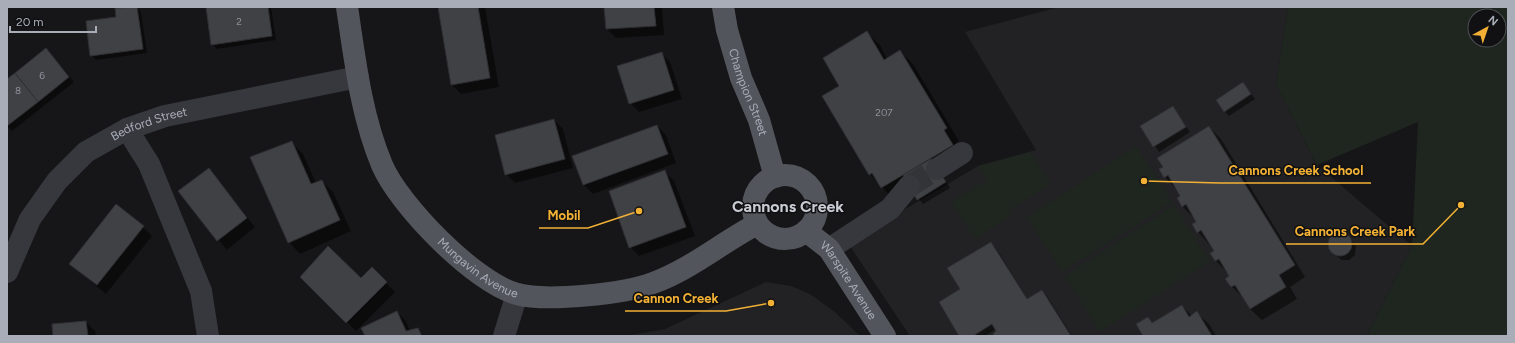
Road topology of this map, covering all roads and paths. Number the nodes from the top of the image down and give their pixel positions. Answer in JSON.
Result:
{"nodes":[{"id":1,"x":347,"y":7,"type":"edge"},
{"id":2,"x":723,"y":7,"type":"edge"},
{"id":3,"x":358,"y":76,"type":"junction"},
{"id":4,"x":127,"y":129,"type":"junction"},
{"id":5,"x":962,"y":153,"type":"dead end"},
{"id":6,"x":937,"y":169,"type":"tunnel mouth"},
{"id":7,"x":775,"y":177,"type":"junction"},
{"id":8,"x":909,"y":186,"type":"tunnel mouth"},
{"id":9,"x":757,"y":224,"type":"junction"},
{"id":10,"x":806,"y":231,"type":"junction"},
{"id":11,"x":829,"y":249,"type":"junction"},
{"id":12,"x":7,"y":272,"type":"edge"},
{"id":13,"x":517,"y":294,"type":"junction"},
{"id":14,"x":208,"y":336,"type":"edge"},
{"id":15,"x":504,"y":336,"type":"edge"},
{"id":16,"x":885,"y":336,"type":"edge"}],
"edges":[{"from":1,"to":3,"type":"main road","name":"Mungavin Avenue"},
{"from":2,"to":7,"type":"main road","name":"Champion Street"},
{"from":3,"to":4,"type":"street","name":"Bedford Street"},
{"from":3,"to":13,"type":"main road","name":"Mungavin Avenue"},
{"from":4,"to":12,"type":"street","name":"Bedford Street"},
{"from":4,"to":14,"type":"street"},
{"from":5,"to":6,"type":"street"},
{"from":7,"to":9,"type":"main road"},
{"from":7,"to":10,"type":"main road"},
{"from":8,"to":11,"type":"street"},
{"from":9,"to":10,"type":"main road"},
{"from":9,"to":13,"type":"main road","name":"Mungavin Avenue"},
{"from":10,"to":11,"type":"main road","name":"Warspite Avenue"},
{"from":11,"to":16,"type":"main road","name":"Warspite Avenue"},
{"from":13,"to":15,"type":"street"}]}
